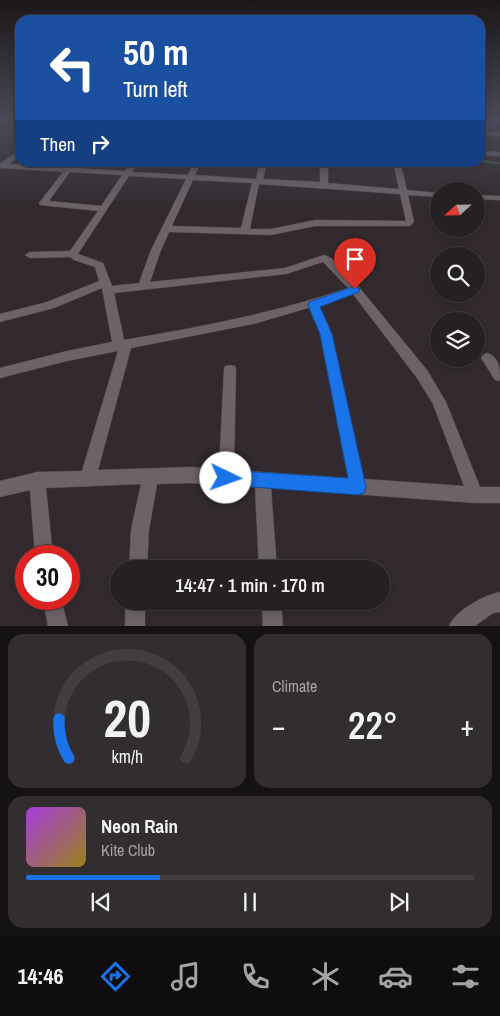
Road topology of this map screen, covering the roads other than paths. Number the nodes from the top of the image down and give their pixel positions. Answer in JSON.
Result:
{"nodes":[{"id":1,"x":485,"y":153,"type":"edge"},
{"id":2,"x":500,"y":154,"type":"edge"},
{"id":3,"x":15,"y":156,"type":"edge"},
{"id":4,"x":2,"y":166,"type":"edge"},
{"id":5,"x":15,"y":167,"type":"edge"},
{"id":6,"x":18,"y":167,"type":"edge"},
{"id":7,"x":132,"y":167,"type":"edge"},
{"id":8,"x":196,"y":167,"type":"edge"},
{"id":9,"x":262,"y":167,"type":"edge"},
{"id":10,"x":324,"y":167,"type":"edge"},
{"id":11,"x":397,"y":167,"type":"edge"},
{"id":12,"x":68,"y":170,"type":"junction"},
{"id":13,"x":128,"y":173,"type":"junction"},
{"id":14,"x":191,"y":177,"type":"junction"},
{"id":15,"x":257,"y":181,"type":"junction"},
{"id":16,"x":324,"y":185,"type":"junction"},
{"id":17,"x":404,"y":192,"type":"junction"},
{"id":18,"x":430,"y":194,"type":"edge"},
{"id":19,"x":485,"y":197,"type":"edge"},
{"id":20,"x":500,"y":198,"type":"edge"},
{"id":21,"x":103,"y":209,"type":"junction"},
{"id":22,"x":166,"y":229,"type":"junction"},
{"id":23,"x":245,"y":232,"type":"junction"},
{"id":24,"x":73,"y":254,"type":"junction"},
{"id":25,"x":30,"y":255,"type":"dead end"},
{"id":26,"x":144,"y":285,"type":"junction"},
{"id":27,"x":107,"y":286,"type":"junction"},
{"id":28,"x":355,"y":289,"type":"junction"},
{"id":29,"x":313,"y":305,"type":"junction"},
{"id":30,"x":0,"y":318,"type":"edge"},
{"id":31,"x":122,"y":345,"type":"junction"},
{"id":32,"x":487,"y":358,"type":"dead end"},
{"id":33,"x":230,"y":370,"type":"dead end"},
{"id":34,"x":0,"y":374,"type":"edge"},
{"id":35,"x":500,"y":376,"type":"edge"},
{"id":36,"x":150,"y":477,"type":"junction"},
{"id":37,"x":88,"y":478,"type":"junction"},
{"id":38,"x":226,"y":478,"type":"junction"},
{"id":39,"x":37,"y":480,"type":"junction"},
{"id":40,"x":262,"y":480,"type":"junction"},
{"id":41,"x":358,"y":487,"type":"junction"},
{"id":42,"x":0,"y":489,"type":"edge"},
{"id":43,"x":475,"y":495,"type":"junction"},
{"id":44,"x":500,"y":495,"type":"edge"},
{"id":45,"x":43,"y":545,"type":"edge"},
{"id":46,"x":138,"y":560,"type":"edge"},
{"id":47,"x":267,"y":560,"type":"edge"},
{"id":48,"x":500,"y":602,"type":"edge"},
{"id":49,"x":54,"y":610,"type":"edge"},
{"id":50,"x":136,"y":610,"type":"edge"},
{"id":51,"x":272,"y":610,"type":"edge"},
{"id":52,"x":58,"y":626,"type":"edge"},
{"id":53,"x":135,"y":626,"type":"edge"},
{"id":54,"x":273,"y":626,"type":"edge"},
{"id":55,"x":459,"y":626,"type":"edge"}],
"edges":[{"from":1,"to":2,"type":"street"},
{"from":3,"to":4,"type":"street"},
{"from":4,"to":5,"type":"street"},
{"from":6,"to":12,"type":"street"},
{"from":7,"to":13,"type":"street"},
{"from":8,"to":14,"type":"street"},
{"from":9,"to":15,"type":"street"},
{"from":10,"to":16,"type":"street"},
{"from":11,"to":17,"type":"street"},
{"from":12,"to":13,"type":"street"},
{"from":12,"to":21,"type":"street"},
{"from":13,"to":14,"type":"street"},
{"from":13,"to":21,"type":"street"},
{"from":14,"to":15,"type":"street"},
{"from":14,"to":22,"type":"street"},
{"from":15,"to":16,"type":"street"},
{"from":15,"to":23,"type":"street"},
{"from":16,"to":17,"type":"street"},
{"from":17,"to":18,"type":"street"},
{"from":17,"to":23,"type":"street"},
{"from":19,"to":20,"type":"street"},
{"from":21,"to":24,"type":"street"},
{"from":22,"to":23,"type":"street"},
{"from":22,"to":26,"type":"street"},
{"from":24,"to":25,"type":"street"},
{"from":24,"to":27,"type":"street"},
{"from":26,"to":27,"type":"street"},
{"from":26,"to":28,"type":"street"},
{"from":27,"to":30,"type":"street"},
{"from":27,"to":31,"type":"street"},
{"from":28,"to":29,"type":"street"},
{"from":28,"to":43,"type":"street"},
{"from":29,"to":31,"type":"street"},
{"from":29,"to":41,"type":"street"},
{"from":31,"to":34,"type":"street"},
{"from":31,"to":37,"type":"street"},
{"from":32,"to":35,"type":"street"},
{"from":33,"to":38,"type":"street"},
{"from":36,"to":37,"type":"street"},
{"from":36,"to":38,"type":"street"},
{"from":36,"to":46,"type":"street"},
{"from":37,"to":39,"type":"street"},
{"from":38,"to":40,"type":"street"},
{"from":39,"to":42,"type":"street"},
{"from":39,"to":45,"type":"street"},
{"from":40,"to":41,"type":"street"},
{"from":40,"to":47,"type":"street"},
{"from":41,"to":43,"type":"street"},
{"from":43,"to":44,"type":"street"},
{"from":48,"to":55,"type":"street"},
{"from":49,"to":52,"type":"street"},
{"from":50,"to":53,"type":"street"},
{"from":51,"to":54,"type":"street"}]}
